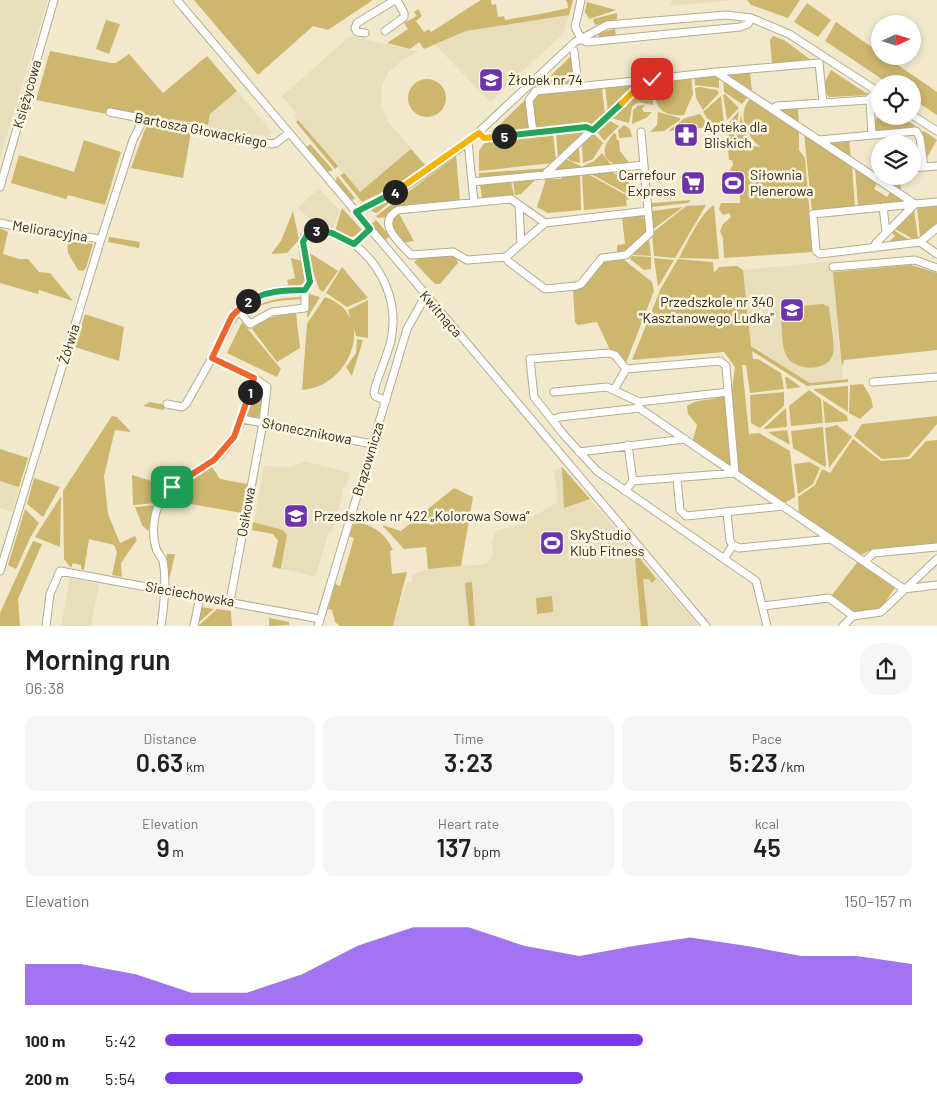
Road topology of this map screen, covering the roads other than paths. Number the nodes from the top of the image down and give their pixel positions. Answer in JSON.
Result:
{"nodes":[{"id":1,"x":54,"y":0,"type":"edge"},
{"id":2,"x":178,"y":0,"type":"edge"},
{"id":3,"x":396,"y":0,"type":"edge"},
{"id":4,"x":581,"y":0,"type":"edge"},
{"id":5,"x":751,"y":18,"type":"junction"},
{"id":6,"x":385,"y":31,"type":"dead end"},
{"id":7,"x":365,"y":33,"type":"dead end"},
{"id":8,"x":580,"y":38,"type":"junction"},
{"id":9,"x":574,"y":51,"type":"dead end"},
{"id":10,"x":820,"y":59,"type":"junction"},
{"id":11,"x":716,"y":72,"type":"junction"},
{"id":12,"x":645,"y":80,"type":"junction"},
{"id":13,"x":578,"y":86,"type":"junction"},
{"id":14,"x":527,"y":88,"type":"junction"},
{"id":15,"x":871,"y":88,"type":"edge"},
{"id":16,"x":533,"y":94,"type":"junction"},
{"id":17,"x":871,"y":98,"type":"edge"},
{"id":18,"x":868,"y":100,"type":"junction"},
{"id":19,"x":823,"y":102,"type":"junction"},
{"id":20,"x":772,"y":109,"type":"junction"},
{"id":21,"x":110,"y":112,"type":"dead end"},
{"id":22,"x":143,"y":120,"type":"junction"},
{"id":23,"x":921,"y":120,"type":"edge"},
{"id":24,"x":924,"y":122,"type":"junction"},
{"id":25,"x":593,"y":130,"type":"junction"},
{"id":26,"x":937,"y":131,"type":"edge"},
{"id":27,"x":641,"y":132,"type":"dead end"},
{"id":28,"x":917,"y":132,"type":"junction"},
{"id":29,"x":289,"y":133,"type":"junction"},
{"id":30,"x":479,"y":133,"type":"junction"},
{"id":31,"x":533,"y":133,"type":"junction"},
{"id":32,"x":871,"y":135,"type":"edge"},
{"id":33,"x":872,"y":135,"type":"joint"},
{"id":34,"x":818,"y":140,"type":"junction"},
{"id":35,"x":468,"y":142,"type":"junction"},
{"id":36,"x":644,"y":165,"type":"junction"},
{"id":37,"x":937,"y":166,"type":"edge"},
{"id":38,"x":921,"y":167,"type":"edge"},
{"id":39,"x":924,"y":167,"type":"junction"},
{"id":40,"x":871,"y":174,"type":"edge"},
{"id":41,"x":542,"y":176,"type":"junction"},
{"id":42,"x":472,"y":182,"type":"junction"},
{"id":43,"x":887,"y":185,"type":"edge"},
{"id":44,"x":0,"y":187,"type":"edge"},
{"id":45,"x":474,"y":202,"type":"junction"},
{"id":46,"x":937,"y":202,"type":"edge"},
{"id":47,"x":915,"y":204,"type":"junction"},
{"id":48,"x":519,"y":206,"type":"junction"},
{"id":49,"x":884,"y":207,"type":"junction"},
{"id":50,"x":648,"y":211,"type":"junction"},
{"id":51,"x":356,"y":212,"type":"junction"},
{"id":52,"x":544,"y":222,"type":"junction"},
{"id":53,"x":0,"y":223,"type":"edge"},
{"id":54,"x":937,"y":228,"type":"edge"},
{"id":55,"x":370,"y":229,"type":"junction"},
{"id":56,"x":886,"y":232,"type":"junction"},
{"id":57,"x":101,"y":239,"type":"junction"},
{"id":58,"x":920,"y":242,"type":"junction"},
{"id":59,"x":354,"y":244,"type":"junction"},
{"id":60,"x":521,"y":244,"type":"junction"},
{"id":61,"x":874,"y":248,"type":"junction"},
{"id":62,"x":937,"y":254,"type":"edge"},
{"id":63,"x":506,"y":257,"type":"junction"},
{"id":64,"x":833,"y":267,"type":"dead end"},
{"id":65,"x":937,"y":268,"type":"edge"},
{"id":66,"x":305,"y":290,"type":"junction"},
{"id":67,"x":426,"y":295,"type":"junction"},
{"id":68,"x":238,"y":310,"type":"junction"},
{"id":69,"x":212,"y":358,"type":"junction"},
{"id":70,"x":626,"y":369,"type":"junction"},
{"id":71,"x":937,"y":377,"type":"edge"},
{"id":72,"x":254,"y":378,"type":"junction"},
{"id":73,"x":873,"y":382,"type":"dead end"},
{"id":74,"x":614,"y":390,"type":"junction"},
{"id":75,"x":554,"y":392,"type":"dead end"},
{"id":76,"x":728,"y":392,"type":"junction"},
{"id":77,"x":386,"y":401,"type":"junction"},
{"id":78,"x":167,"y":404,"type":"dead end"},
{"id":79,"x":639,"y":405,"type":"junction"},
{"id":80,"x":242,"y":419,"type":"junction"},
{"id":81,"x":552,"y":420,"type":"junction"},
{"id":82,"x":262,"y":423,"type":"junction"},
{"id":83,"x":564,"y":435,"type":"junction"},
{"id":84,"x":686,"y":439,"type":"junction"},
{"id":85,"x":372,"y":444,"type":"junction"},
{"id":86,"x":553,"y":445,"type":"junction"},
{"id":87,"x":628,"y":445,"type":"junction"},
{"id":88,"x":579,"y":452,"type":"junction"},
{"id":89,"x":735,"y":473,"type":"junction"},
{"id":90,"x":677,"y":479,"type":"junction"},
{"id":91,"x":633,"y":482,"type":"junction"},
{"id":92,"x":625,"y":491,"type":"junction"},
{"id":93,"x":783,"y":506,"type":"junction"},
{"id":94,"x":727,"y":512,"type":"junction"},
{"id":95,"x":683,"y":514,"type":"junction"},
{"id":96,"x":676,"y":526,"type":"junction"},
{"id":97,"x":831,"y":539,"type":"junction"},
{"id":98,"x":733,"y":545,"type":"junction"},
{"id":99,"x":937,"y":547,"type":"edge"},
{"id":100,"x":937,"y":559,"type":"edge"},
{"id":101,"x":2,"y":560,"type":"edge"},
{"id":102,"x":724,"y":560,"type":"junction"},
{"id":103,"x":865,"y":562,"type":"junction"},
{"id":104,"x":0,"y":571,"type":"edge"},
{"id":105,"x":937,"y":585,"type":"edge"},
{"id":106,"x":904,"y":589,"type":"junction"},
{"id":107,"x":163,"y":590,"type":"junction"},
{"id":108,"x":200,"y":596,"type":"junction"},
{"id":109,"x":230,"y":601,"type":"junction"},
{"id":110,"x":763,"y":606,"type":"junction"},
{"id":111,"x":852,"y":616,"type":"junction"},
{"id":112,"x":319,"y":622,"type":"edge"},
{"id":113,"x":46,"y":626,"type":"edge"},
{"id":114,"x":161,"y":626,"type":"edge"},
{"id":115,"x":194,"y":626,"type":"edge"},
{"id":116,"x":706,"y":626,"type":"edge"},
{"id":117,"x":767,"y":626,"type":"edge"},
{"id":118,"x":843,"y":626,"type":"edge"}],
"edges":[{"from":1,"to":44,"type":"street","name":"Księżycowa"},
{"from":2,"to":29,"type":"street","name":"Kwitnąca"},
{"from":3,"to":6,"type":"street"},
{"from":3,"to":7,"type":"street"},
{"from":4,"to":8,"type":"street"},
{"from":5,"to":8,"type":"street"},
{"from":5,"to":8,"type":"street"},
{"from":5,"to":10,"type":"street"},
{"from":8,"to":14,"type":"street"},
{"from":9,"to":13,"type":"street"},
{"from":10,"to":11,"type":"street"},
{"from":10,"to":15,"type":"street"},
{"from":10,"to":19,"type":"street"},
{"from":11,"to":12,"type":"street"},
{"from":11,"to":20,"type":"street"},
{"from":12,"to":13,"type":"street"},
{"from":12,"to":25,"type":"street"},
{"from":13,"to":16,"type":"street"},
{"from":14,"to":16,"type":"street"},
{"from":14,"to":30,"type":"street"},
{"from":16,"to":31,"type":"street"},
{"from":17,"to":18,"type":"street"},
{"from":18,"to":19,"type":"street"},
{"from":18,"to":33,"type":"street"},
{"from":19,"to":20,"type":"street"},
{"from":20,"to":34,"type":"street"},
{"from":21,"to":22,"type":"street","name":"Bartosza Głowackiego"},
{"from":22,"to":29,"type":"street","name":"Bartosza Głowackiego"},
{"from":22,"to":57,"type":"street","name":"Żółwia"},
{"from":23,"to":24,"type":"street"},
{"from":24,"to":26,"type":"street"},
{"from":24,"to":28,"type":"street"},
{"from":25,"to":31,"type":"street"},
{"from":25,"to":41,"type":"street"},
{"from":27,"to":36,"type":"street"},
{"from":28,"to":33,"type":"street"},
{"from":28,"to":39,"type":"street"},
{"from":29,"to":51,"type":"street","name":"Kwitnąca"},
{"from":30,"to":31,"type":"street"},
{"from":30,"to":35,"type":"street"},
{"from":32,"to":34,"type":"street"},
{"from":34,"to":40,"type":"street"},
{"from":35,"to":42,"type":"street"},
{"from":35,"to":51,"type":"street"},
{"from":36,"to":41,"type":"street"},
{"from":36,"to":50,"type":"street"},
{"from":37,"to":39,"type":"street"},
{"from":38,"to":39,"type":"street"},
{"from":41,"to":42,"type":"street"},
{"from":42,"to":45,"type":"street"},
{"from":43,"to":47,"type":"street"},
{"from":45,"to":48,"type":"street"},
{"from":45,"to":63,"type":"street"},
{"from":46,"to":47,"type":"street"},
{"from":47,"to":49,"type":"street"},
{"from":47,"to":56,"type":"street"},
{"from":48,"to":52,"type":"street"},
{"from":48,"to":60,"type":"street"},
{"from":49,"to":56,"type":"street"},
{"from":49,"to":61,"type":"street"},
{"from":50,"to":52,"type":"street"},
{"from":50,"to":63,"type":"street"},
{"from":51,"to":55,"type":"street","name":"Kwitnąca"},
{"from":52,"to":60,"type":"street"},
{"from":53,"to":57,"type":"street","name":"Melioracyjna"},
{"from":54,"to":58,"type":"street"},
{"from":55,"to":59,"type":"street"},
{"from":55,"to":67,"type":"street","name":"Kwitnąca"},
{"from":56,"to":61,"type":"street"},
{"from":57,"to":101,"type":"street","name":"Żółwia"},
{"from":58,"to":61,"type":"street"},
{"from":58,"to":62,"type":"street"},
{"from":59,"to":66,"type":"street"},
{"from":59,"to":77,"type":"street"},
{"from":60,"to":63,"type":"street"},
{"from":64,"to":65,"type":"street"},
{"from":66,"to":68,"type":"street"},
{"from":66,"to":68,"type":"street"},
{"from":67,"to":77,"type":"street","name":"Brązownicza"},
{"from":67,"to":86,"type":"street","name":"Kwitnąca"},
{"from":68,"to":69,"type":"street"},
{"from":69,"to":72,"type":"street"},
{"from":69,"to":78,"type":"street"},
{"from":70,"to":74,"type":"street"},
{"from":70,"to":76,"type":"street"},
{"from":70,"to":81,"type":"street"},
{"from":71,"to":73,"type":"street"},
{"from":72,"to":80,"type":"street"},
{"from":72,"to":82,"type":"street","name":"Osikowa"},
{"from":74,"to":75,"type":"street"},
{"from":74,"to":79,"type":"street"},
{"from":76,"to":79,"type":"street"},
{"from":76,"to":89,"type":"street"},
{"from":77,"to":85,"type":"street","name":"Brązownicza"},
{"from":79,"to":81,"type":"street"},
{"from":79,"to":84,"type":"street"},
{"from":80,"to":82,"type":"street","name":"Słonecznikowa"},
{"from":80,"to":107,"type":"street"},
{"from":81,"to":83,"type":"street"},
{"from":82,"to":85,"type":"street","name":"Słonecznikowa"},
{"from":82,"to":109,"type":"street","name":"Osikowa"},
{"from":83,"to":86,"type":"street"},
{"from":83,"to":88,"type":"street"},
{"from":84,"to":87,"type":"street"},
{"from":84,"to":89,"type":"street"},
{"from":85,"to":112,"type":"street","name":"Brązownicza"},
{"from":86,"to":116,"type":"street","name":"Kwitnąca"},
{"from":87,"to":88,"type":"street"},
{"from":87,"to":91,"type":"street"},
{"from":88,"to":92,"type":"street"},
{"from":89,"to":90,"type":"street"},
{"from":89,"to":93,"type":"street"},
{"from":90,"to":91,"type":"street"},
{"from":90,"to":95,"type":"street"},
{"from":91,"to":92,"type":"street"},
{"from":92,"to":96,"type":"street"},
{"from":93,"to":94,"type":"street"},
{"from":93,"to":97,"type":"street"},
{"from":94,"to":95,"type":"street"},
{"from":94,"to":98,"type":"street"},
{"from":95,"to":96,"type":"street"},
{"from":96,"to":102,"type":"street"},
{"from":97,"to":98,"type":"street"},
{"from":97,"to":103,"type":"street"},
{"from":98,"to":102,"type":"street"},
{"from":99,"to":103,"type":"street"},
{"from":100,"to":106,"type":"street"},
{"from":101,"to":104,"type":"street","name":"Żółwia"},
{"from":102,"to":110,"type":"street"},
{"from":103,"to":106,"type":"street"},
{"from":105,"to":106,"type":"street"},
{"from":106,"to":111,"type":"street"},
{"from":107,"to":108,"type":"street","name":"Sieciechowska"},
{"from":107,"to":113,"type":"street","name":"Sieciechowska"},
{"from":107,"to":114,"type":"street"},
{"from":108,"to":109,"type":"street","name":"Sieciechowska"},
{"from":108,"to":115,"type":"street"},
{"from":109,"to":112,"type":"street","name":"Sieciechowska"},
{"from":110,"to":111,"type":"street"},
{"from":110,"to":117,"type":"street"},
{"from":111,"to":118,"type":"street"}]}
